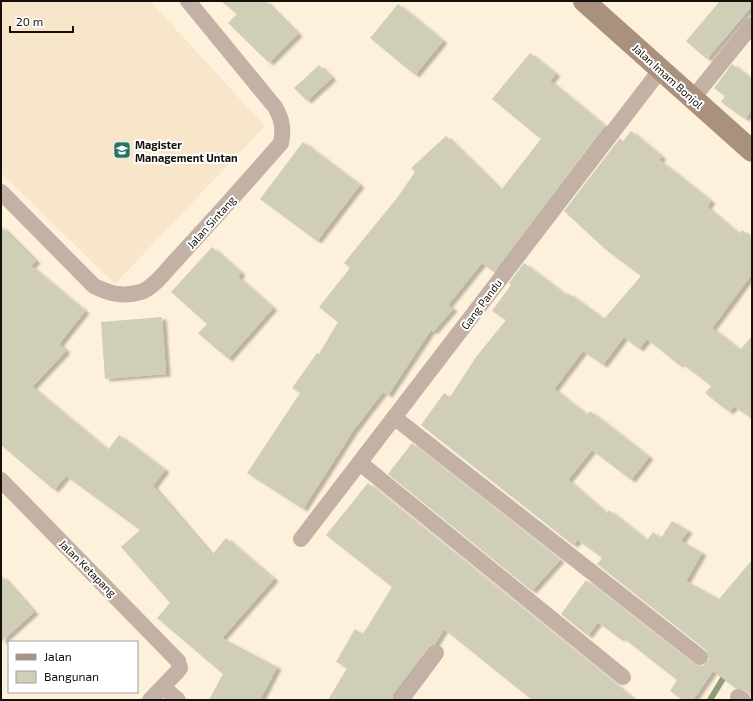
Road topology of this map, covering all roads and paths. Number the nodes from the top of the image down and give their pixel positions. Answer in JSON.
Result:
{"nodes":[{"id":1,"x":188,"y":1,"type":"edge"},
{"id":2,"x":584,"y":1,"type":"edge"},
{"id":3,"x":752,"y":25,"type":"edge"},
{"id":4,"x":661,"y":69,"type":"junction"},
{"id":5,"x":693,"y":98,"type":"junction"},
{"id":6,"x":752,"y":151,"type":"edge"},
{"id":7,"x":1,"y":192,"type":"edge"},
{"id":8,"x":395,"y":418,"type":"junction"},
{"id":9,"x":360,"y":463,"type":"junction"},
{"id":10,"x":1,"y":480,"type":"edge"},
{"id":11,"x":301,"y":539,"type":"dead end"},
{"id":12,"x":436,"y":653,"type":"dead end"},
{"id":13,"x":700,"y":657,"type":"dead end"},
{"id":14,"x":623,"y":677,"type":"dead end"},
{"id":15,"x":164,"y":687,"type":"junction"},
{"id":16,"x":150,"y":700,"type":"edge"},
{"id":17,"x":178,"y":700,"type":"edge"},
{"id":18,"x":402,"y":700,"type":"edge"}],
"edges":[{"from":1,"to":7,"type":"street","name":"Jalan Sintang"},
{"from":2,"to":4,"type":"main road","name":"Jalan Imam Bonjol"},
{"from":3,"to":5,"type":"street"},
{"from":4,"to":5,"type":"main road","name":"Jalan Imam Bonjol"},
{"from":4,"to":8,"type":"street","name":"Gang Pandu"},
{"from":5,"to":6,"type":"main road","name":"Jalan Imam Bonjol"},
{"from":8,"to":9,"type":"street","name":"Gang Pandu"},
{"from":8,"to":13,"type":"street"},
{"from":9,"to":11,"type":"street","name":"Gang Pandu"},
{"from":9,"to":14,"type":"street"},
{"from":10,"to":15,"type":"street","name":"Jalan Ketapang"},
{"from":12,"to":18,"type":"street"},
{"from":15,"to":16,"type":"street"},
{"from":15,"to":17,"type":"street"}]}
